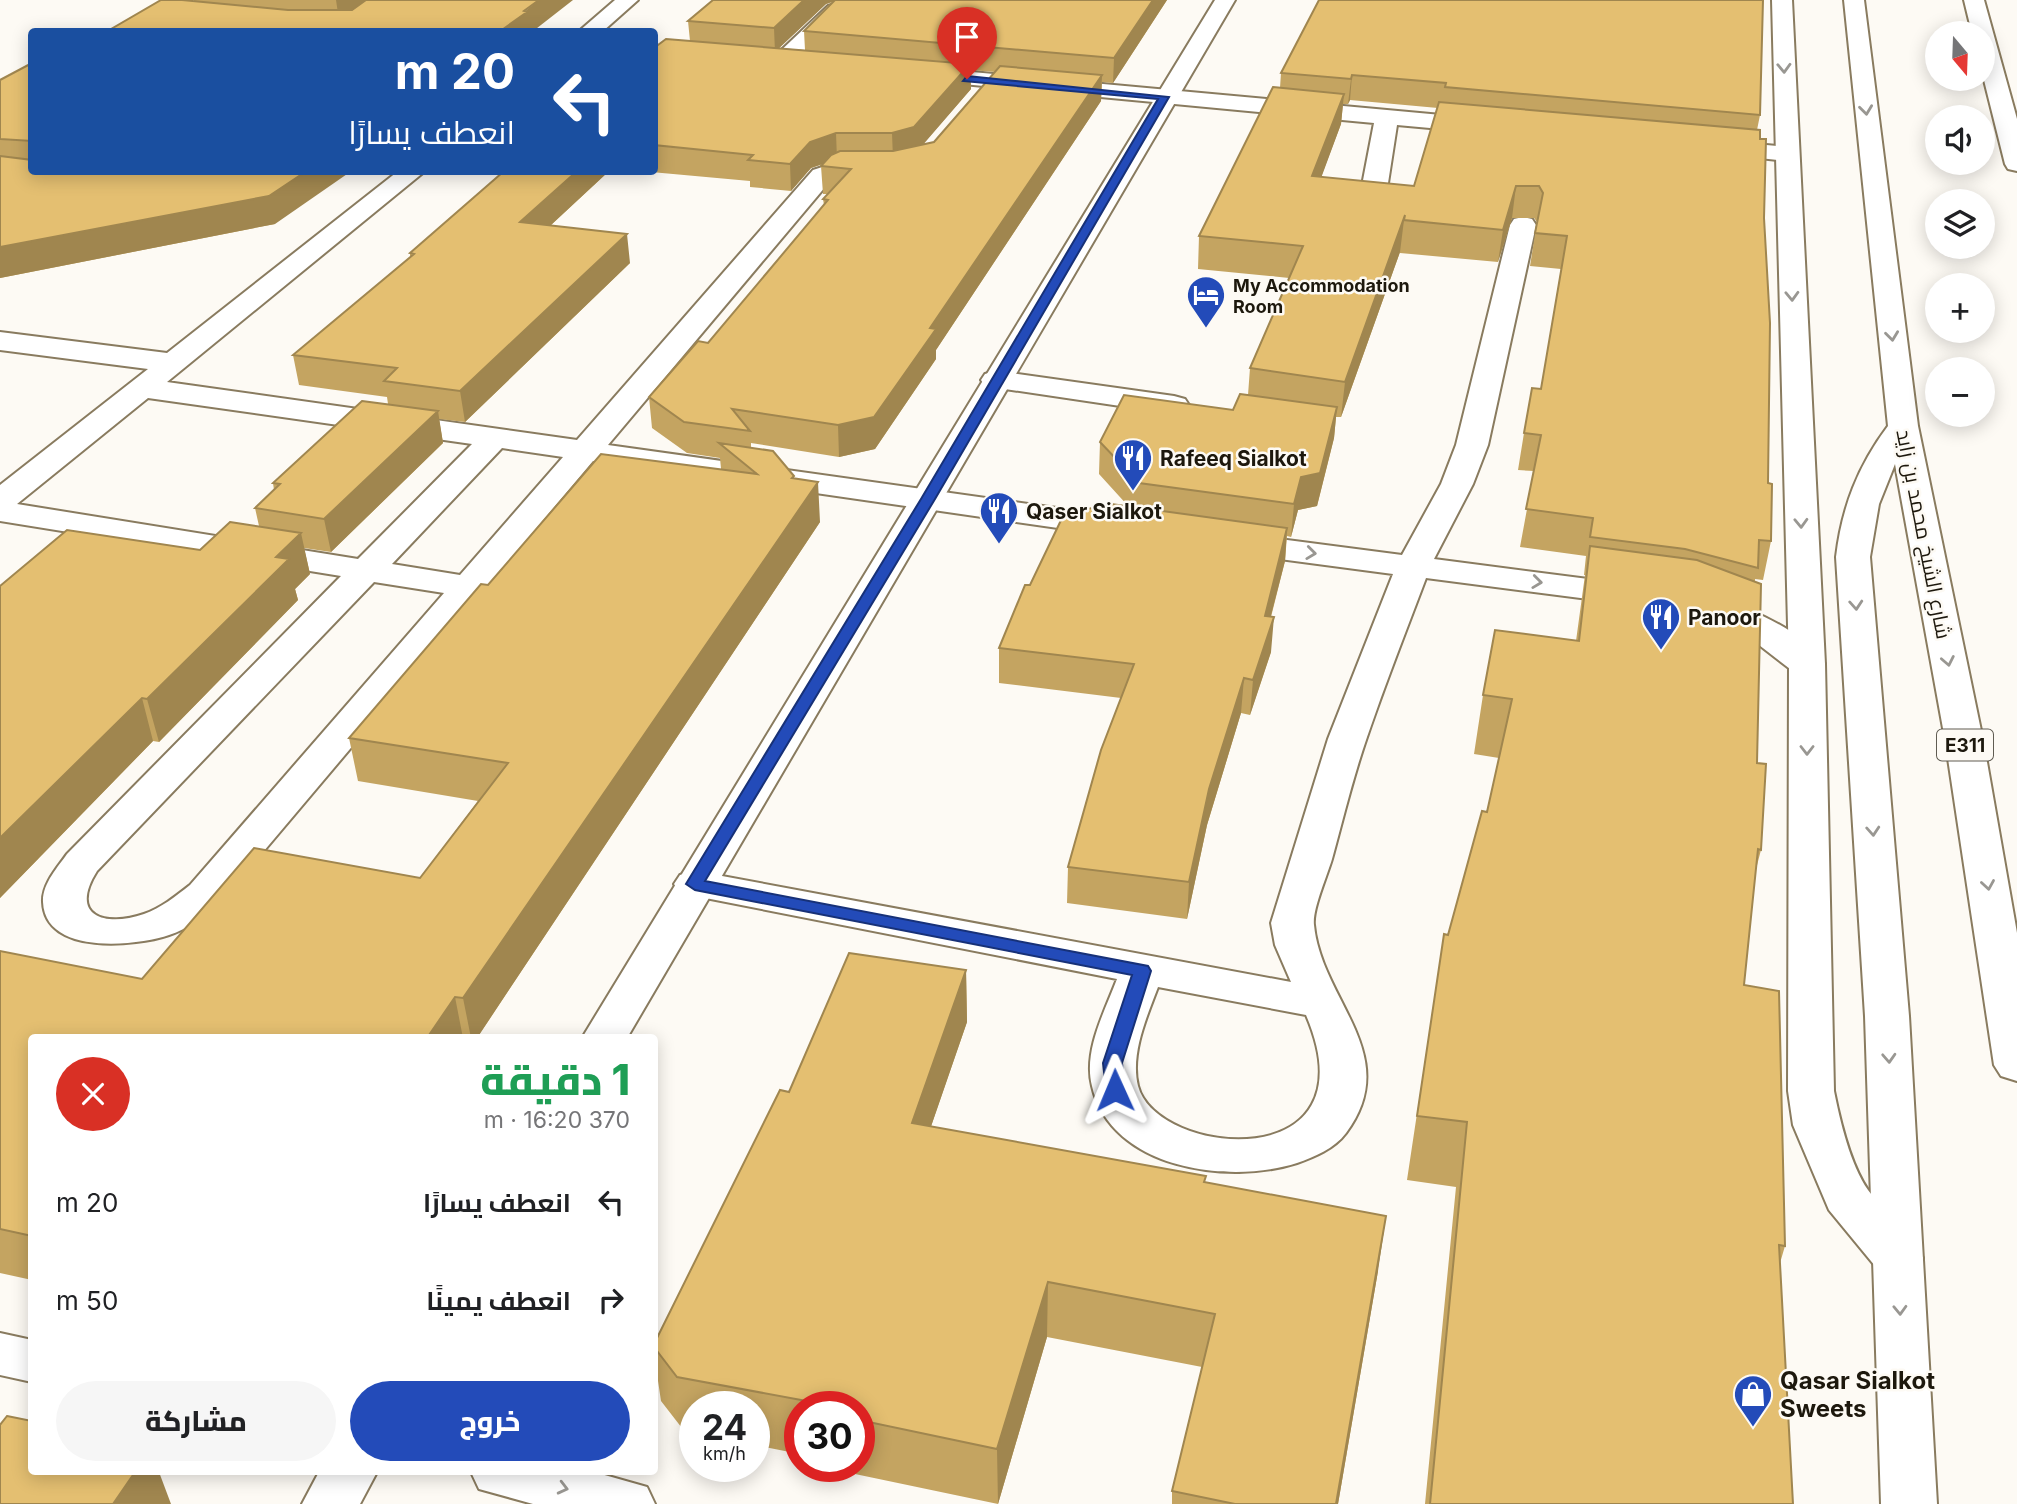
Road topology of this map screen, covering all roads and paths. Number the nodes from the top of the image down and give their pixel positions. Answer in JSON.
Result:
{"nodes":[{"id":1,"x":628,"y":0,"type":"edge"},
{"id":2,"x":1225,"y":0,"type":"edge"},
{"id":3,"x":1782,"y":0,"type":"edge"},
{"id":4,"x":1854,"y":0,"type":"edge"},
{"id":5,"x":1974,"y":0,"type":"edge"},
{"id":6,"x":835,"y":10,"type":"edge"},
{"id":7,"x":1980,"y":21,"type":"edge"},
{"id":8,"x":593,"y":28,"type":"edge"},
{"id":9,"x":757,"y":60,"type":"edge"},
{"id":10,"x":782,"y":62,"type":"junction"},
{"id":11,"x":809,"y":64,"type":"edge"},
{"id":12,"x":900,"y":73,"type":"edge"},
{"id":13,"x":1995,"y":80,"type":"edge"},
{"id":14,"x":993,"y":82,"type":"junction"},
{"id":15,"x":1164,"y":97,"type":"junction"},
{"id":16,"x":966,"y":114,"type":"edge"},
{"id":17,"x":1387,"y":117,"type":"junction"},
{"id":18,"x":1511,"y":129,"type":"edge"},
{"id":19,"x":1690,"y":145,"type":"edge"},
{"id":20,"x":1787,"y":154,"type":"junction"},
{"id":21,"x":2017,"y":164,"type":"edge"},
{"id":22,"x":905,"y":168,"type":"edge"},
{"id":23,"x":408,"y":175,"type":"edge"},
{"id":24,"x":1373,"y":196,"type":"edge"},
{"id":25,"x":1523,"y":225,"type":"dead end"},
{"id":26,"x":0,"y":341,"type":"edge"},
{"id":27,"x":173,"y":363,"type":"junction"},
{"id":28,"x":996,"y":380,"type":"junction"},
{"id":29,"x":143,"y":388,"type":"junction"},
{"id":30,"x":1196,"y":408,"type":"edge"},
{"id":31,"x":1903,"y":426,"type":"junction"},
{"id":32,"x":495,"y":438,"type":"junction"},
{"id":33,"x":587,"y":450,"type":"junction"},
{"id":34,"x":928,"y":499,"type":"junction"},
{"id":35,"x":0,"y":501,"type":"edge"},
{"id":36,"x":0,"y":511,"type":"edge"},
{"id":37,"x":1145,"y":531,"type":"edge"},
{"id":38,"x":1199,"y":538,"type":"edge"},
{"id":39,"x":1413,"y":566,"type":"junction"},
{"id":40,"x":367,"y":570,"type":"junction"},
{"id":41,"x":469,"y":587,"type":"junction"},
{"id":42,"x":1807,"y":664,"type":"junction"},
{"id":43,"x":695,"y":884,"type":"junction"},
{"id":44,"x":1142,"y":971,"type":"junction"},
{"id":45,"x":1320,"y":1003,"type":"junction"},
{"id":46,"x":606,"y":1034,"type":"edge"},
{"id":47,"x":2017,"y":1065,"type":"edge"},
{"id":48,"x":1898,"y":1258,"type":"junction"},
{"id":49,"x":0,"y":1354,"type":"edge"},
{"id":50,"x":28,"y":1360,"type":"edge"},
{"id":51,"x":347,"y":1475,"type":"edge"},
{"id":52,"x":511,"y":1475,"type":"edge"},
{"id":53,"x":330,"y":1504,"type":"edge"},
{"id":54,"x":627,"y":1504,"type":"edge"},
{"id":55,"x":1909,"y":1504,"type":"edge"}],
"edges":[{"from":1,"to":8,"type":"main road"},
{"from":2,"to":15,"type":"main road"},
{"from":3,"to":20,"type":"main road","one_way":true},
{"from":4,"to":31,"type":"main road","name":"شارع الشيخ محمد بن زايد","number":"E311","one_way":true},
{"from":5,"to":7,"type":"main road"},
{"from":6,"to":10,"type":"main road"},
{"from":9,"to":10,"type":"main road"},
{"from":10,"to":11,"type":"main road"},
{"from":12,"to":14,"type":"main road"},
{"from":13,"to":21,"type":"main road"},
{"from":14,"to":15,"type":"main road"},
{"from":14,"to":16,"type":"main road"},
{"from":15,"to":17,"type":"main road"},
{"from":15,"to":28,"type":"main road"},
{"from":17,"to":18,"type":"main road"},
{"from":17,"to":24,"type":"main road"},
{"from":19,"to":20,"type":"main road"},
{"from":20,"to":42,"type":"main road","one_way":true},
{"from":22,"to":33,"type":"main road"},
{"from":23,"to":27,"type":"main road"},
{"from":25,"to":39,"type":"main road"},
{"from":26,"to":27,"type":"main road"},
{"from":27,"to":29,"type":"main road"},
{"from":28,"to":30,"type":"main road"},
{"from":28,"to":34,"type":"main road"},
{"from":29,"to":32,"type":"main road"},
{"from":29,"to":35,"type":"main road"},
{"from":31,"to":47,"type":"main road","name":"شارع الشيخ محمد بن زايد","number":"E311","one_way":true},
{"from":31,"to":48,"type":"main road","one_way":true},
{"from":32,"to":33,"type":"main road"},
{"from":32,"to":40,"type":"main road"},
{"from":33,"to":34,"type":"main road"},
{"from":33,"to":41,"type":"main road"},
{"from":34,"to":37,"type":"main road"},
{"from":34,"to":43,"type":"main road"},
{"from":36,"to":40,"type":"main road"},
{"from":38,"to":39,"type":"main road","one_way":true},
{"from":39,"to":42,"type":"main road","one_way":true},
{"from":39,"to":45,"type":"main road"},
{"from":40,"to":41,"type":"main road"},
{"from":40,"to":41,"type":"main road"},
{"from":42,"to":48,"type":"main road","one_way":true},
{"from":43,"to":44,"type":"main road"},
{"from":43,"to":46,"type":"main road"},
{"from":44,"to":45,"type":"main road"},
{"from":44,"to":45,"type":"main road"},
{"from":48,"to":55,"type":"main road","one_way":true},
{"from":49,"to":50,"type":"main road"},
{"from":51,"to":53,"type":"main road"},
{"from":52,"to":54,"type":"main road","one_way":true}]}
